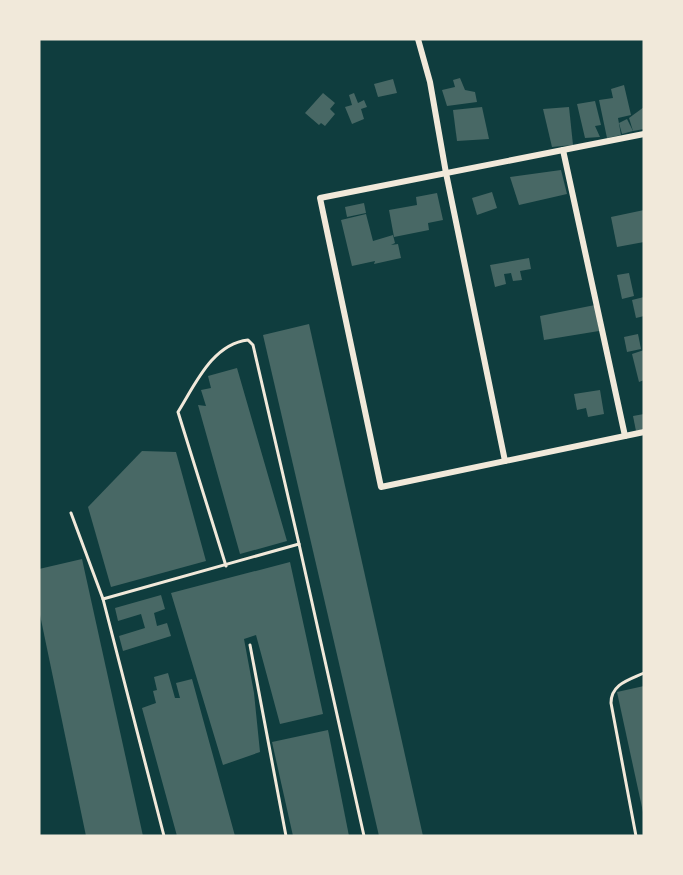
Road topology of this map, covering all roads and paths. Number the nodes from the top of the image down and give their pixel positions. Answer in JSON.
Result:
{"nodes":[{"id":1,"x":418,"y":39,"type":"edge"},
{"id":2,"x":644,"y":134,"type":"edge"},
{"id":3,"x":563,"y":150,"type":"junction"},
{"id":4,"x":446,"y":173,"type":"junction"},
{"id":5,"x":644,"y":432,"type":"edge"},
{"id":6,"x":625,"y":436,"type":"junction"},
{"id":7,"x":505,"y":461,"type":"junction"},
{"id":8,"x":71,"y":513,"type":"dead end"},
{"id":9,"x":299,"y":544,"type":"junction"},
{"id":10,"x":226,"y":566,"type":"junction"},
{"id":11,"x":104,"y":599,"type":"junction"},
{"id":12,"x":250,"y":645,"type":"dead end"},
{"id":13,"x":644,"y":673,"type":"edge"},
{"id":14,"x":164,"y":836,"type":"edge"},
{"id":15,"x":286,"y":836,"type":"edge"},
{"id":16,"x":364,"y":836,"type":"edge"},
{"id":17,"x":636,"y":836,"type":"edge"}],
"edges":[{"from":1,"to":4,"type":"street"},
{"from":2,"to":3,"type":"street"},
{"from":3,"to":4,"type":"street"},
{"from":3,"to":6,"type":"street"},
{"from":4,"to":7,"type":"street"},
{"from":4,"to":7,"type":"street"},
{"from":5,"to":6,"type":"street"},
{"from":6,"to":7,"type":"street"},
{"from":8,"to":11,"type":"lane"},
{"from":9,"to":10,"type":"lane"},
{"from":9,"to":10,"type":"lane"},
{"from":9,"to":16,"type":"lane"},
{"from":10,"to":11,"type":"lane"},
{"from":11,"to":14,"type":"lane"},
{"from":12,"to":15,"type":"lane"},
{"from":13,"to":17,"type":"lane"}]}
